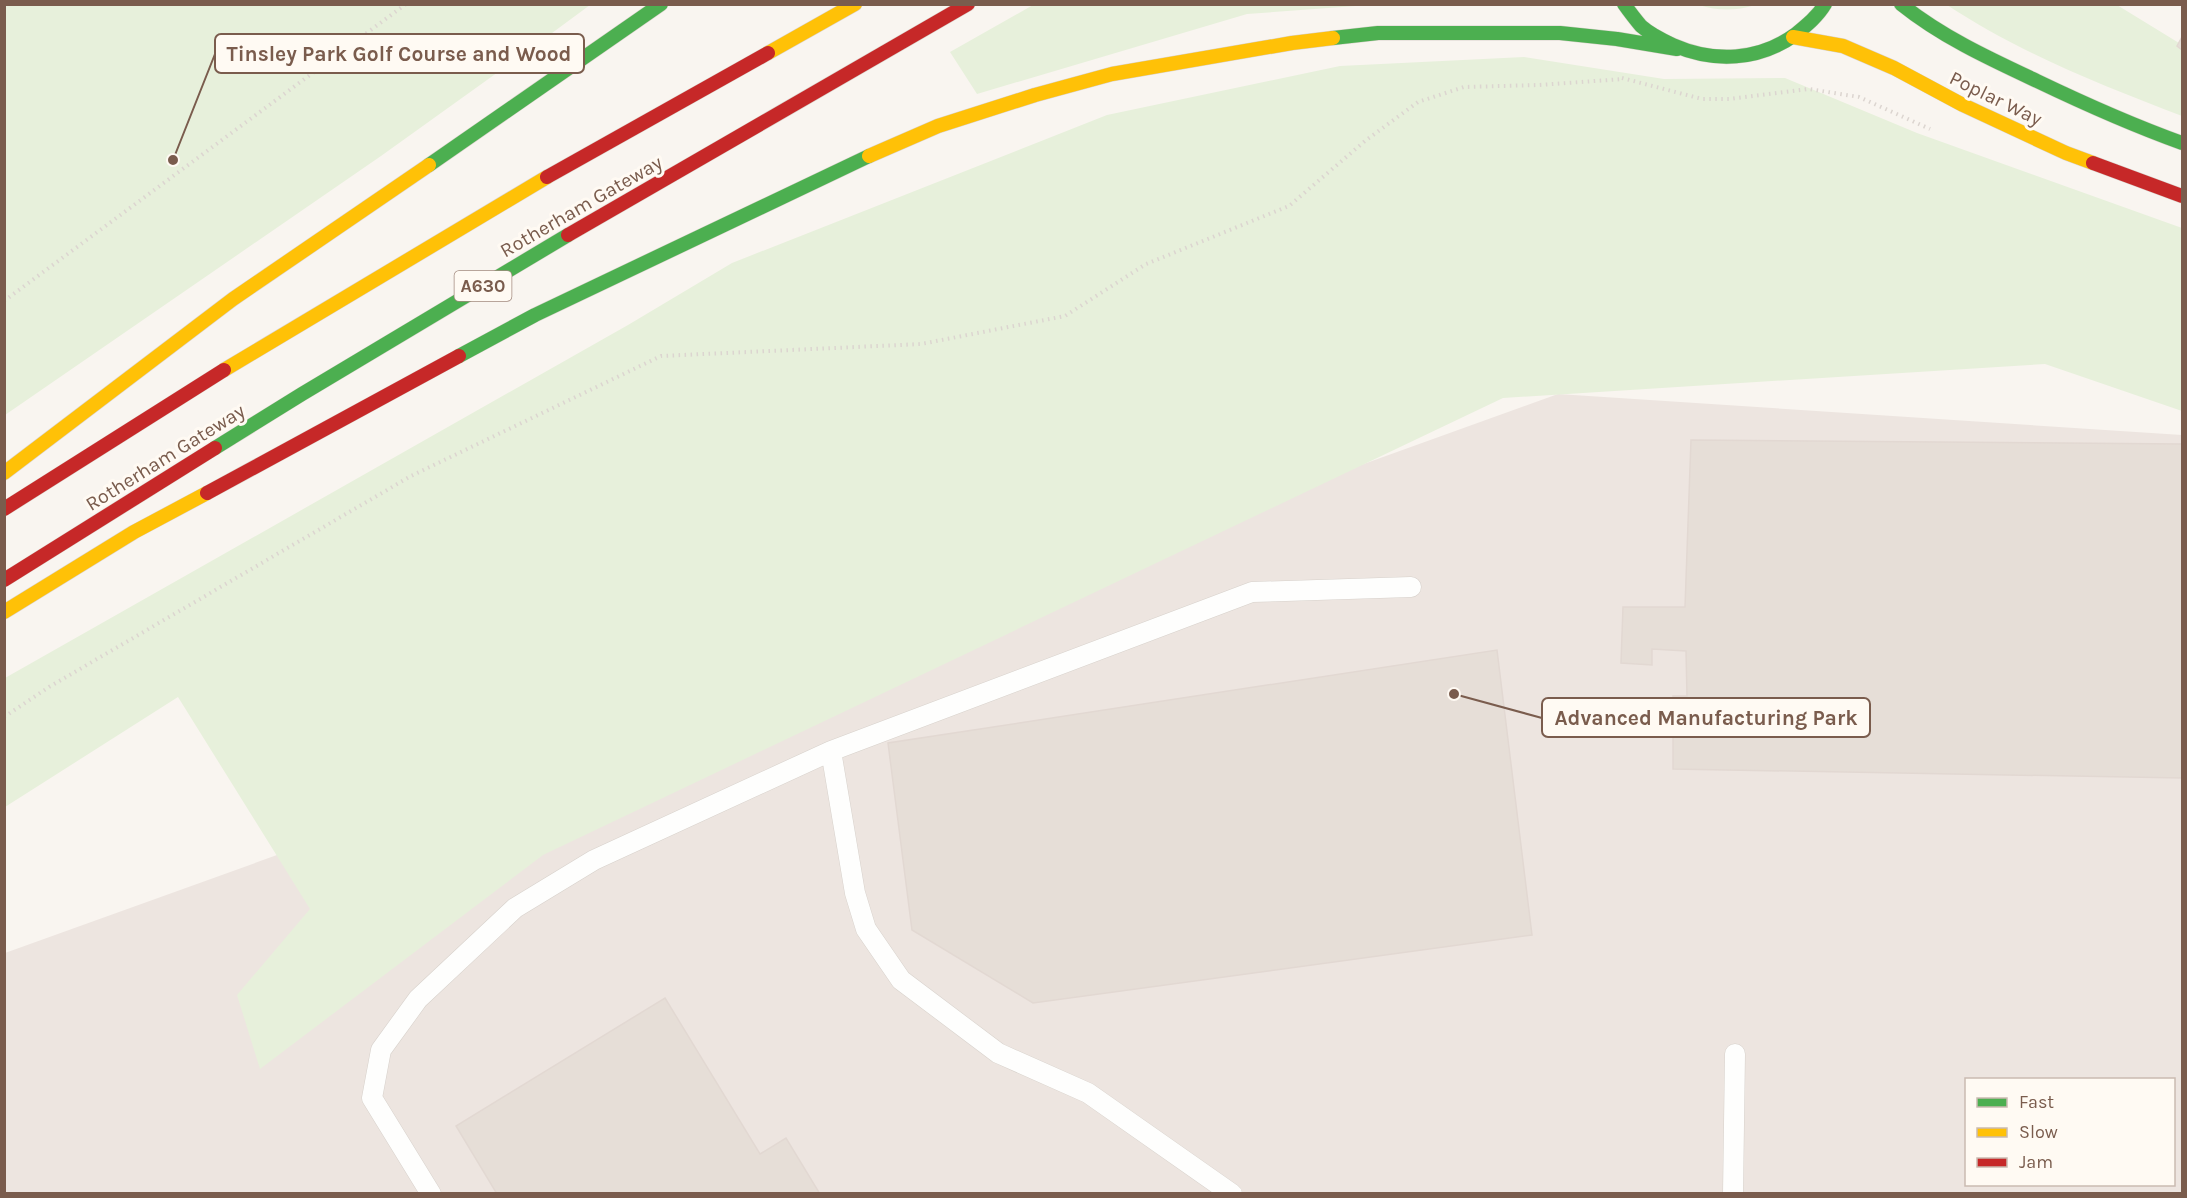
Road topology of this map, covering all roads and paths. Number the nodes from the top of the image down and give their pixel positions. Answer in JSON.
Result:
{"nodes":[{"id":1,"x":406,"y":4,"type":"edge"},
{"id":2,"x":661,"y":4,"type":"edge"},
{"id":3,"x":855,"y":4,"type":"edge"},
{"id":4,"x":968,"y":4,"type":"edge"},
{"id":5,"x":1624,"y":4,"type":"edge"},
{"id":6,"x":1825,"y":4,"type":"edge"},
{"id":7,"x":1901,"y":4,"type":"edge"},
{"id":8,"x":1793,"y":37,"type":"junction"},
{"id":9,"x":1677,"y":49,"type":"junction"},
{"id":10,"x":1612,"y":75,"type":"dead end"},
{"id":11,"x":1623,"y":79,"type":"junction"},
{"id":12,"x":1935,"y":131,"type":"dead end"},
{"id":13,"x":2182,"y":143,"type":"edge"},
{"id":14,"x":2182,"y":196,"type":"edge"},
{"id":15,"x":4,"y":301,"type":"edge"},
{"id":16,"x":4,"y":473,"type":"edge"},
{"id":17,"x":4,"y":509,"type":"edge"},
{"id":18,"x":4,"y":580,"type":"edge"},
{"id":19,"x":1411,"y":587,"type":"dead end"},
{"id":20,"x":4,"y":612,"type":"edge"},
{"id":21,"x":4,"y":717,"type":"edge"},
{"id":22,"x":831,"y":751,"type":"junction"},
{"id":23,"x":1735,"y":1054,"type":"dead end"},
{"id":24,"x":431,"y":1194,"type":"edge"},
{"id":25,"x":1232,"y":1194,"type":"edge"},
{"id":26,"x":1733,"y":1194,"type":"edge"}],
"edges":[{"from":1,"to":15,"type":"path"},
{"from":2,"to":16,"type":"main road"},
{"from":3,"to":17,"type":"main road","name":"Rotherham Gateway"},
{"from":4,"to":18,"type":"main road","name":"Rotherham Gateway","number":"A630"},
{"from":5,"to":9,"type":"main road"},
{"from":6,"to":8,"type":"main road"},
{"from":7,"to":13,"type":"main road","name":"Poplar Way"},
{"from":8,"to":9,"type":"main road"},
{"from":8,"to":14,"type":"main road","name":"Poplar Way"},
{"from":9,"to":20,"type":"main road"},
{"from":10,"to":11,"type":"path"},
{"from":11,"to":12,"type":"path"},
{"from":11,"to":21,"type":"path"},
{"from":19,"to":22,"type":"lane"},
{"from":22,"to":24,"type":"lane"},
{"from":22,"to":25,"type":"lane"},
{"from":23,"to":26,"type":"lane"}]}
